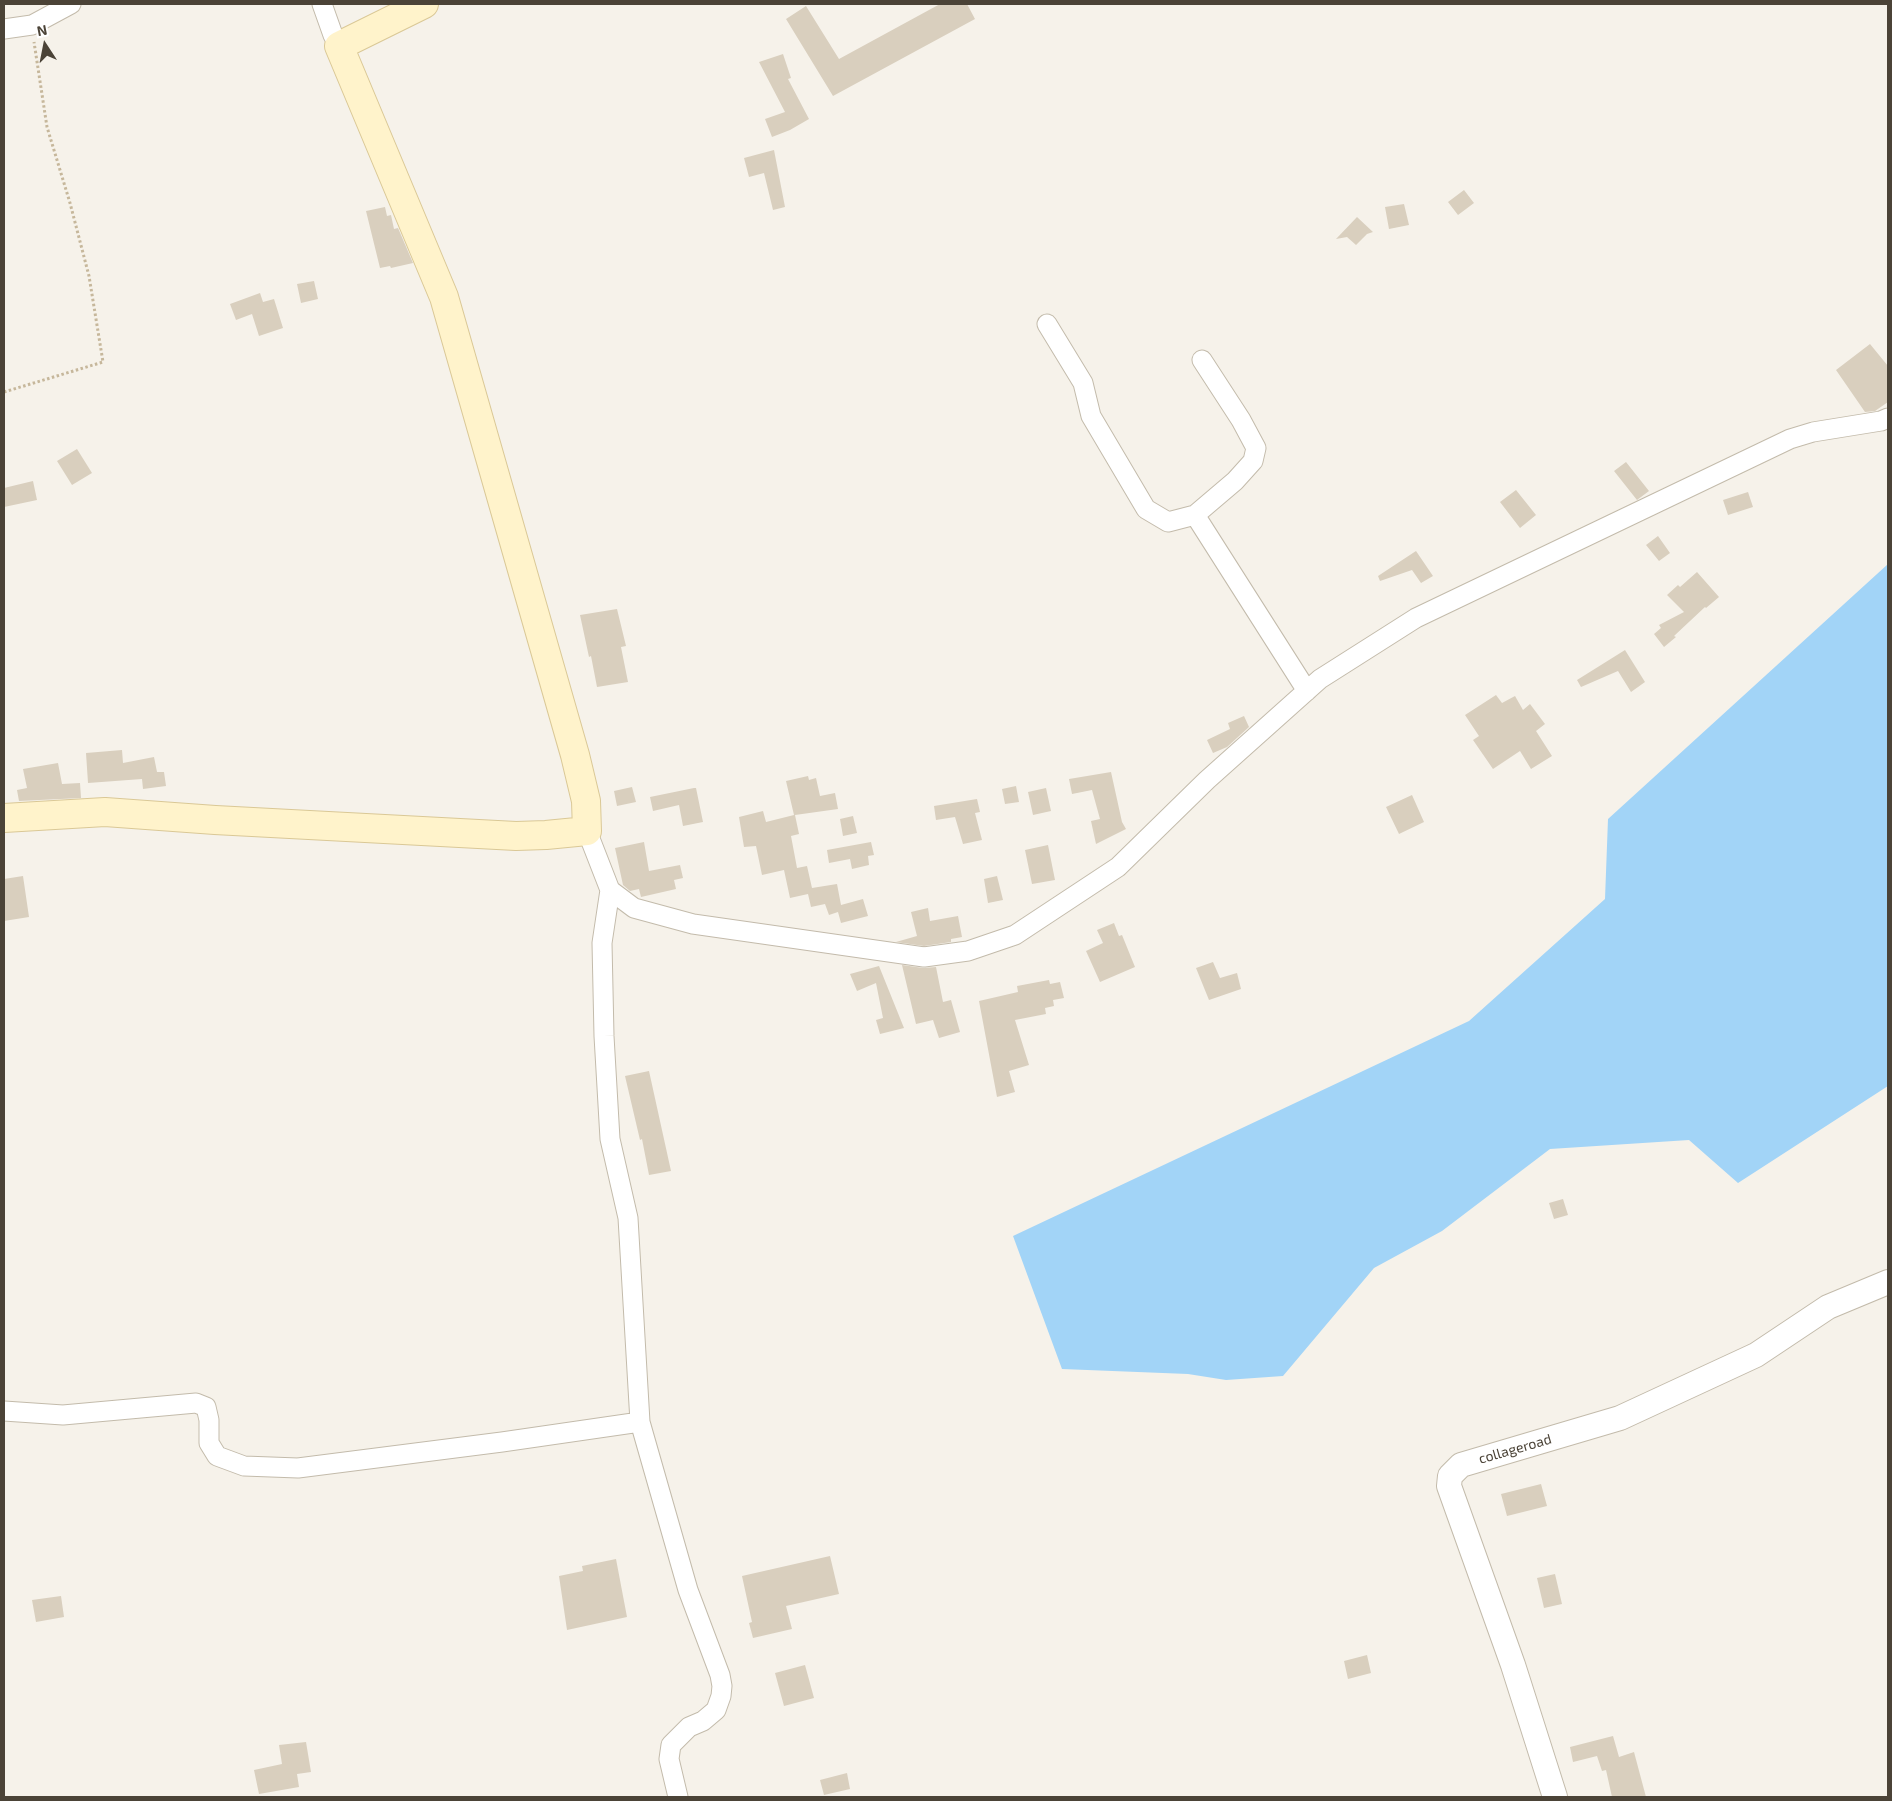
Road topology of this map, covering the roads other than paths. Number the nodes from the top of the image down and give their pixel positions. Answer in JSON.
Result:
{"nodes":[{"id":1,"x":71,"y":4,"type":"edge"},
{"id":2,"x":322,"y":4,"type":"edge"},
{"id":3,"x":424,"y":4,"type":"edge"},
{"id":4,"x":4,"y":29,"type":"edge"},
{"id":5,"x":340,"y":46,"type":"junction"},
{"id":6,"x":1048,"y":324,"type":"dead end"},
{"id":7,"x":1202,"y":360,"type":"dead end"},
{"id":8,"x":1888,"y":418,"type":"edge"},
{"id":9,"x":1195,"y":515,"type":"junction"},
{"id":10,"x":1307,"y":691,"type":"junction"},
{"id":11,"x":4,"y":818,"type":"edge"},
{"id":12,"x":587,"y":831,"type":"junction"},
{"id":13,"x":610,"y":890,"type":"junction"},
{"id":14,"x":1888,"y":1282,"type":"edge"},
{"id":15,"x":4,"y":1412,"type":"edge"},
{"id":16,"x":640,"y":1422,"type":"junction"},
{"id":17,"x":678,"y":1797,"type":"edge"},
{"id":18,"x":1555,"y":1797,"type":"edge"}],
"edges":[{"from":1,"to":4,"type":"street"},
{"from":2,"to":5,"type":"street"},
{"from":3,"to":5,"type":"main road"},
{"from":5,"to":12,"type":"main road"},
{"from":6,"to":9,"type":"street"},
{"from":7,"to":9,"type":"street"},
{"from":8,"to":10,"type":"street"},
{"from":9,"to":10,"type":"street"},
{"from":10,"to":13,"type":"street"},
{"from":11,"to":12,"type":"main road"},
{"from":12,"to":13,"type":"street"},
{"from":13,"to":16,"type":"street"},
{"from":14,"to":18,"type":"street","name":"collageroad"},
{"from":15,"to":16,"type":"street"},
{"from":16,"to":17,"type":"street"}]}
